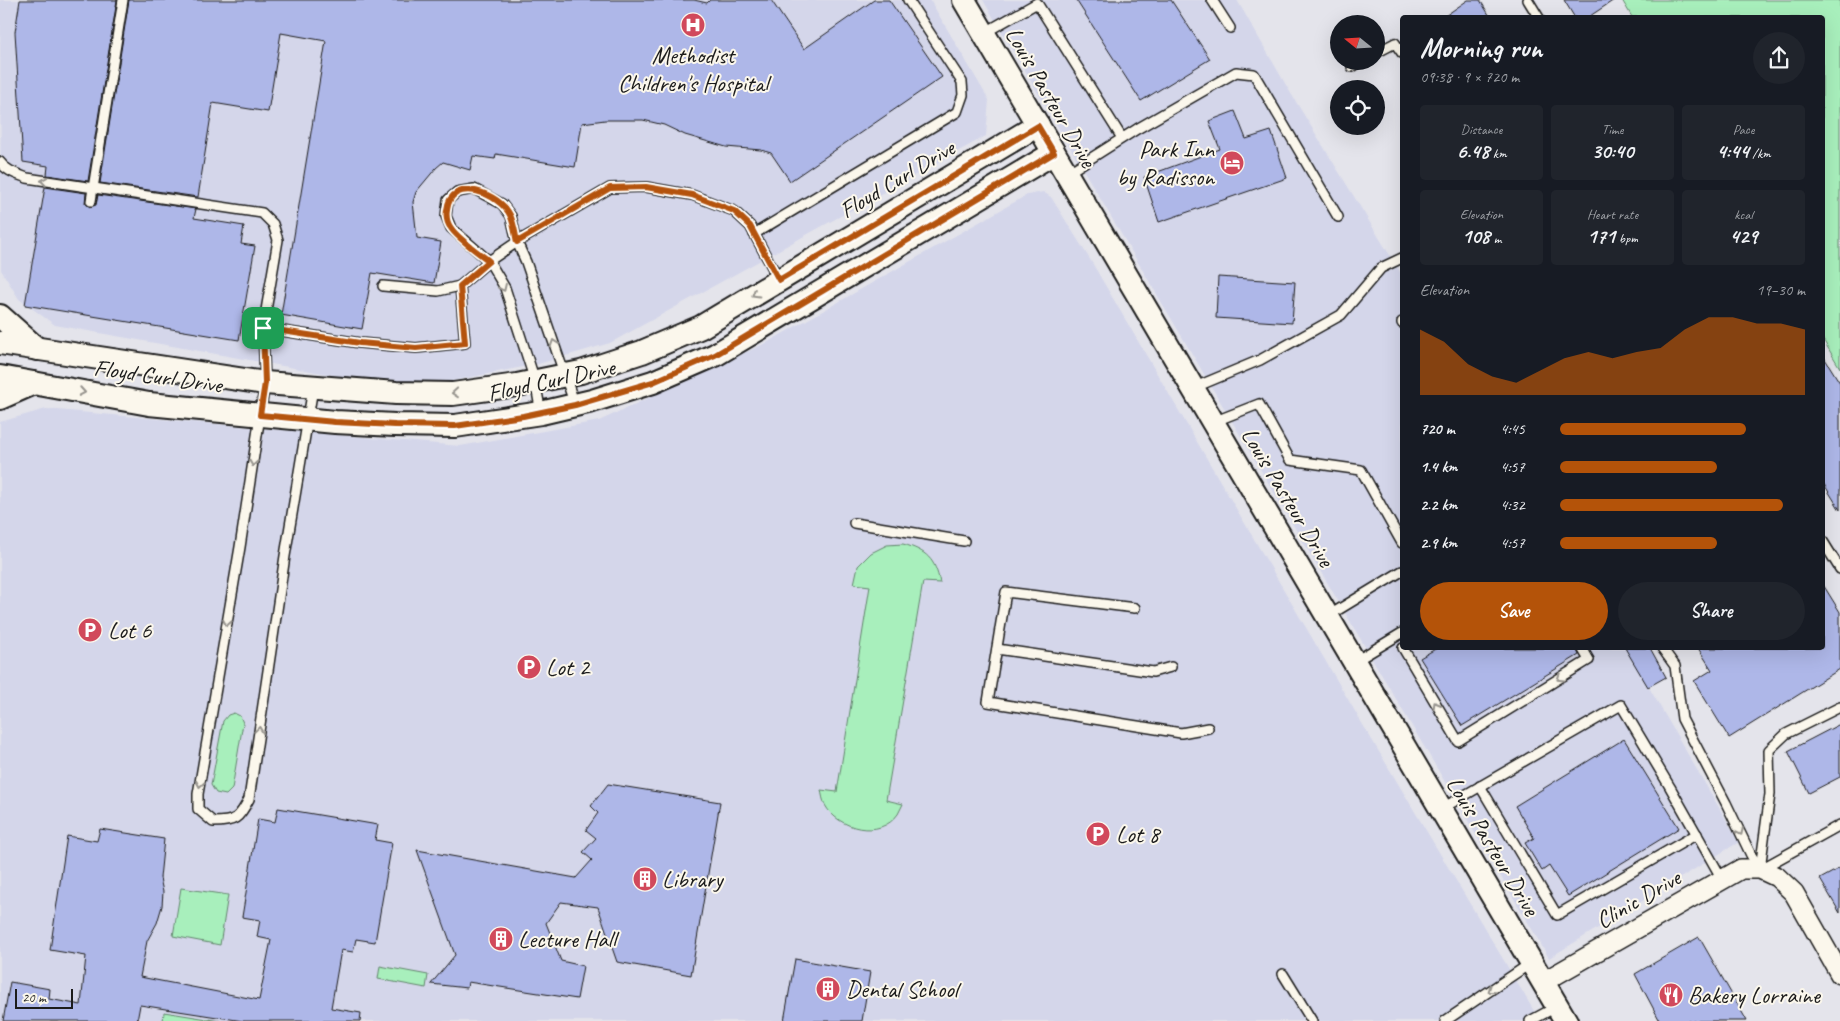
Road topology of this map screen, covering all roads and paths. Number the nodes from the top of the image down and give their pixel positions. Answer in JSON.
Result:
{"nodes":[{"id":1,"x":123,"y":0,"type":"edge"},
{"id":2,"x":908,"y":0,"type":"edge"},
{"id":3,"x":964,"y":0,"type":"edge"},
{"id":4,"x":1212,"y":0,"type":"edge"},
{"id":5,"x":1528,"y":0,"type":"edge"},
{"id":6,"x":1040,"y":1,"type":"edge"},
{"id":7,"x":1537,"y":15,"type":"edge"},
{"id":8,"x":1230,"y":28,"type":"dead end"},
{"id":9,"x":984,"y":33,"type":"junction"},
{"id":10,"x":1385,"y":48,"type":"edge"},
{"id":11,"x":1400,"y":50,"type":"edge"},
{"id":12,"x":1038,"y":126,"type":"junction"},
{"id":13,"x":1122,"y":138,"type":"junction"},
{"id":14,"x":1054,"y":153,"type":"junction"},
{"id":15,"x":0,"y":162,"type":"edge"},
{"id":16,"x":1066,"y":174,"type":"junction"},
{"id":17,"x":93,"y":188,"type":"junction"},
{"id":18,"x":90,"y":201,"type":"dead end"},
{"id":19,"x":1338,"y":217,"type":"dead end"},
{"id":20,"x":754,"y":234,"type":"junction"},
{"id":21,"x":517,"y":242,"type":"junction"},
{"id":22,"x":1400,"y":259,"type":"edge"},
{"id":23,"x":489,"y":261,"type":"junction"},
{"id":24,"x":779,"y":280,"type":"junction"},
{"id":25,"x":384,"y":286,"type":"dead end"},
{"id":26,"x":460,"y":286,"type":"junction"},
{"id":27,"x":0,"y":316,"type":"edge"},
{"id":28,"x":263,"y":328,"type":"junction"},
{"id":29,"x":0,"y":343,"type":"edge"},
{"id":30,"x":38,"y":350,"type":"junction"},
{"id":31,"x":565,"y":375,"type":"junction"},
{"id":32,"x":0,"y":376,"type":"edge"},
{"id":33,"x":535,"y":381,"type":"junction"},
{"id":34,"x":34,"y":383,"type":"junction"},
{"id":35,"x":265,"y":383,"type":"junction"},
{"id":36,"x":313,"y":388,"type":"junction"},
{"id":37,"x":1192,"y":388,"type":"junction"},
{"id":38,"x":0,"y":398,"type":"edge"},
{"id":39,"x":575,"y":405,"type":"junction"},
{"id":40,"x":541,"y":413,"type":"junction"},
{"id":41,"x":260,"y":415,"type":"junction"},
{"id":42,"x":308,"y":419,"type":"junction"},
{"id":43,"x":1213,"y":422,"type":"junction"},
{"id":44,"x":854,"y":523,"type":"dead end"},
{"id":45,"x":1400,"y":539,"type":"edge"},
{"id":46,"x":964,"y":541,"type":"dead end"},
{"id":47,"x":1825,"y":545,"type":"edge"},
{"id":48,"x":1840,"y":568,"type":"edge"},
{"id":49,"x":1400,"y":572,"type":"edge"},
{"id":50,"x":1135,"y":608,"type":"dead end"},
{"id":51,"x":1327,"y":616,"type":"junction"},
{"id":52,"x":1399,"y":634,"type":"edge"},
{"id":53,"x":997,"y":649,"type":"junction"},
{"id":54,"x":1405,"y":650,"type":"edge"},
{"id":55,"x":1583,"y":650,"type":"edge"},
{"id":56,"x":1663,"y":650,"type":"edge"},
{"id":57,"x":1354,"y":662,"type":"junction"},
{"id":58,"x":1171,"y":668,"type":"dead end"},
{"id":59,"x":1840,"y":707,"type":"edge"},
{"id":60,"x":1208,"y":728,"type":"dead end"},
{"id":61,"x":1480,"y":786,"type":"junction"},
{"id":62,"x":1441,"y":809,"type":"junction"},
{"id":63,"x":1840,"y":825,"type":"edge"},
{"id":64,"x":1697,"y":834,"type":"junction"},
{"id":65,"x":1760,"y":869,"type":"junction"},
{"id":66,"x":1722,"y":879,"type":"junction"},
{"id":67,"x":1537,"y":972,"type":"junction"},
{"id":68,"x":1283,"y":974,"type":"dead end"},
{"id":69,"x":1840,"y":974,"type":"edge"},
{"id":70,"x":1561,"y":1014,"type":"edge"},
{"id":71,"x":1312,"y":1021,"type":"edge"},
{"id":72,"x":1445,"y":1021,"type":"edge"},
{"id":73,"x":1530,"y":1021,"type":"edge"}],
"edges":[{"from":1,"to":17,"type":"lane"},
{"from":2,"to":20,"type":"lane"},
{"from":3,"to":9,"type":"street","name":"Louis Pasteur Drive"},
{"from":4,"to":8,"type":"lane"},
{"from":5,"to":7,"type":"lane"},
{"from":6,"to":9,"type":"lane"},
{"from":6,"to":13,"type":"lane"},
{"from":9,"to":12,"type":"street","name":"Louis Pasteur Drive"},
{"from":10,"to":11,"type":"lane"},
{"from":12,"to":14,"type":"street","name":"Louis Pasteur Drive"},
{"from":12,"to":24,"type":"street","name":"Floyd Curl Drive"},
{"from":13,"to":16,"type":"lane"},
{"from":13,"to":19,"type":"lane"},
{"from":14,"to":16,"type":"street","name":"Louis Pasteur Drive"},
{"from":14,"to":39,"type":"street","name":"Floyd Curl Drive"},
{"from":17,"to":15,"type":"lane","one_way":true},
{"from":16,"to":37,"type":"street","name":"Louis Pasteur Drive"},
{"from":17,"to":18,"type":"lane"},
{"from":17,"to":28,"type":"lane"},
{"from":20,"to":21,"type":"lane"},
{"from":20,"to":24,"type":"lane"},
{"from":21,"to":23,"type":"lane"},
{"from":21,"to":23,"type":"lane"},
{"from":31,"to":21,"type":"lane","one_way":true},
{"from":22,"to":37,"type":"lane"},
{"from":23,"to":26,"type":"lane"},
{"from":23,"to":33,"type":"lane","one_way":true},
{"from":24,"to":31,"type":"street","name":"Floyd Curl Drive","one_way":true},
{"from":25,"to":26,"type":"lane"},
{"from":26,"to":28,"type":"lane"},
{"from":27,"to":30,"type":"street"},
{"from":28,"to":35,"type":"lane"},
{"from":29,"to":30,"type":"street","name":"Floyd Curl Drive"},
{"from":30,"to":35,"type":"street","name":"Floyd Curl Drive"},
{"from":31,"to":33,"type":"street","name":"Floyd Curl Drive"},
{"from":31,"to":39,"type":"lane"},
{"from":32,"to":34,"type":"street","name":"Floyd Curl Drive"},
{"from":33,"to":36,"type":"street","name":"Floyd Curl Drive","one_way":true},
{"from":33,"to":40,"type":"lane"},
{"from":34,"to":38,"type":"street"},
{"from":34,"to":41,"type":"street","name":"Floyd Curl Drive","one_way":true},
{"from":35,"to":36,"type":"street","name":"Floyd Curl Drive"},
{"from":35,"to":41,"type":"lane"},
{"from":36,"to":42,"type":"lane"},
{"from":37,"to":43,"type":"street","name":"Louis Pasteur Drive"},
{"from":39,"to":40,"type":"street","name":"Floyd Curl Drive"},
{"from":40,"to":42,"type":"street","name":"Floyd Curl Drive"},
{"from":41,"to":42,"type":"street","name":"Floyd Curl Drive"},
{"from":41,"to":42,"type":"lane","one_way":true},
{"from":43,"to":45,"type":"lane"},
{"from":43,"to":51,"type":"street","name":"Louis Pasteur Drive"},
{"from":44,"to":46,"type":"lane"},
{"from":47,"to":48,"type":"lane"},
{"from":49,"to":51,"type":"lane"},
{"from":50,"to":53,"type":"lane"},
{"from":51,"to":57,"type":"street","name":"Louis Pasteur Drive"},
{"from":52,"to":57,"type":"lane"},
{"from":53,"to":58,"type":"lane"},
{"from":53,"to":60,"type":"lane"},
{"from":55,"to":54,"type":"lane","one_way":true},
{"from":56,"to":65,"type":"lane","one_way":true},
{"from":57,"to":62,"type":"street","name":"Louis Pasteur Drive"},
{"from":59,"to":65,"type":"lane"},
{"from":61,"to":62,"type":"lane"},
{"from":61,"to":64,"type":"lane"},
{"from":61,"to":64,"type":"lane"},
{"from":62,"to":67,"type":"street","name":"Louis Pasteur Drive"},
{"from":63,"to":65,"type":"lane"},
{"from":64,"to":66,"type":"lane"},
{"from":65,"to":66,"type":"street","name":"Clinic Drive"},
{"from":65,"to":69,"type":"street"},
{"from":66,"to":67,"type":"street","name":"Clinic Drive"},
{"from":67,"to":70,"type":"street","name":"Louis Pasteur Drive"},
{"from":67,"to":72,"type":"lane","one_way":true},
{"from":68,"to":71,"type":"lane"},
{"from":70,"to":73,"type":"lane"}]}
